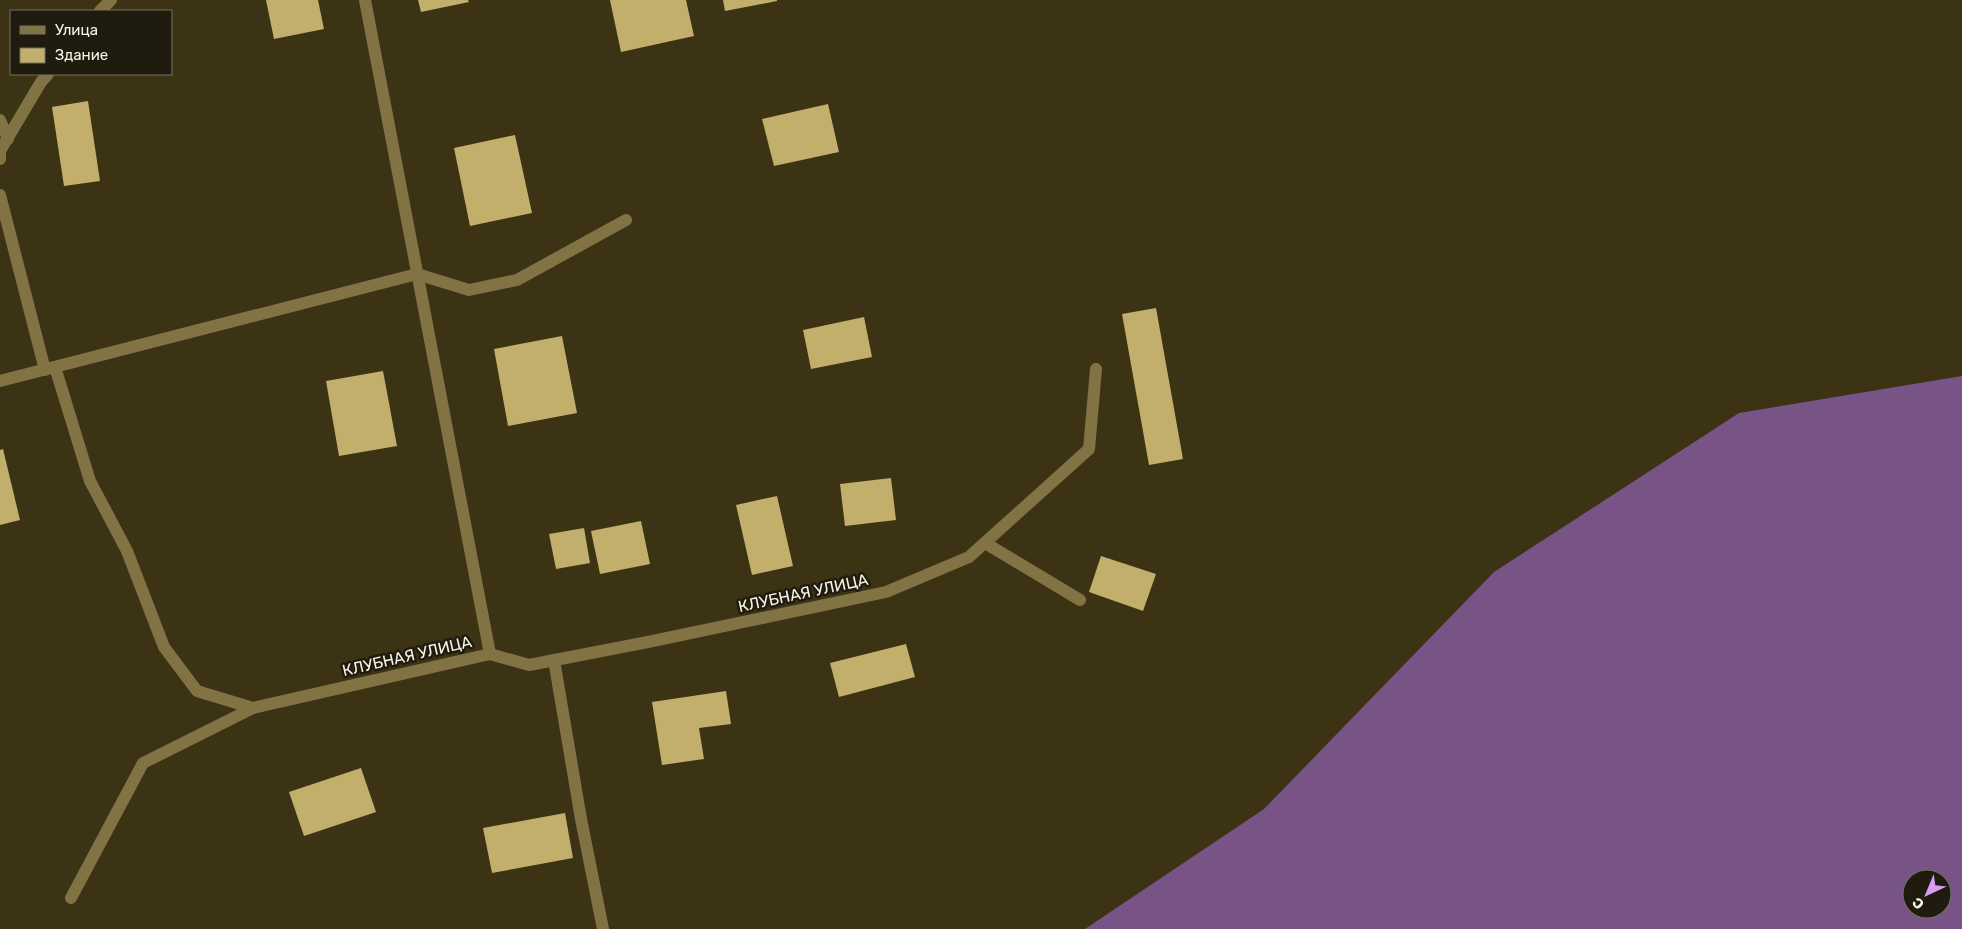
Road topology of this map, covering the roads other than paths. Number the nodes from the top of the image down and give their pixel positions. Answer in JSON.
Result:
{"nodes":[{"id":1,"x":111,"y":0,"type":"edge"},
{"id":2,"x":365,"y":0,"type":"edge"},
{"id":3,"x":101,"y":10,"type":"edge"},
{"id":4,"x":47,"y":75,"type":"edge"},
{"id":5,"x":0,"y":120,"type":"edge"},
{"id":6,"x":8,"y":139,"type":"junction"},
{"id":7,"x":0,"y":159,"type":"edge"},
{"id":8,"x":0,"y":195,"type":"edge"},
{"id":9,"x":626,"y":220,"type":"dead end"},
{"id":10,"x":417,"y":274,"type":"junction"},
{"id":11,"x":50,"y":368,"type":"junction"},
{"id":12,"x":1096,"y":369,"type":"dead end"},
{"id":13,"x":0,"y":381,"type":"edge"},
{"id":14,"x":985,"y":543,"type":"junction"},
{"id":15,"x":1080,"y":600,"type":"dead end"},
{"id":16,"x":490,"y":654,"type":"junction"},
{"id":17,"x":554,"y":660,"type":"junction"},
{"id":18,"x":253,"y":708,"type":"junction"},
{"id":19,"x":71,"y":898,"type":"dead end"},
{"id":20,"x":604,"y":929,"type":"edge"}],
"edges":[{"from":1,"to":3,"type":"street"},
{"from":2,"to":10,"type":"street"},
{"from":4,"to":6,"type":"street"},
{"from":5,"to":6,"type":"street"},
{"from":6,"to":7,"type":"street"},
{"from":8,"to":11,"type":"street","name":"КЛУБНАЯ УЛИЦА"},
{"from":9,"to":10,"type":"street"},
{"from":10,"to":11,"type":"street"},
{"from":10,"to":16,"type":"street"},
{"from":11,"to":13,"type":"street"},
{"from":11,"to":18,"type":"street","name":"КЛУБНАЯ УЛИЦА"},
{"from":12,"to":14,"type":"street","name":"КЛУБНАЯ УЛИЦА"},
{"from":14,"to":15,"type":"street"},
{"from":14,"to":17,"type":"street","name":"КЛУБНАЯ УЛИЦА"},
{"from":16,"to":17,"type":"street","name":"КЛУБНАЯ УЛИЦА"},
{"from":16,"to":18,"type":"street","name":"КЛУБНАЯ УЛИЦА"},
{"from":17,"to":20,"type":"street"},
{"from":18,"to":19,"type":"street"}]}
